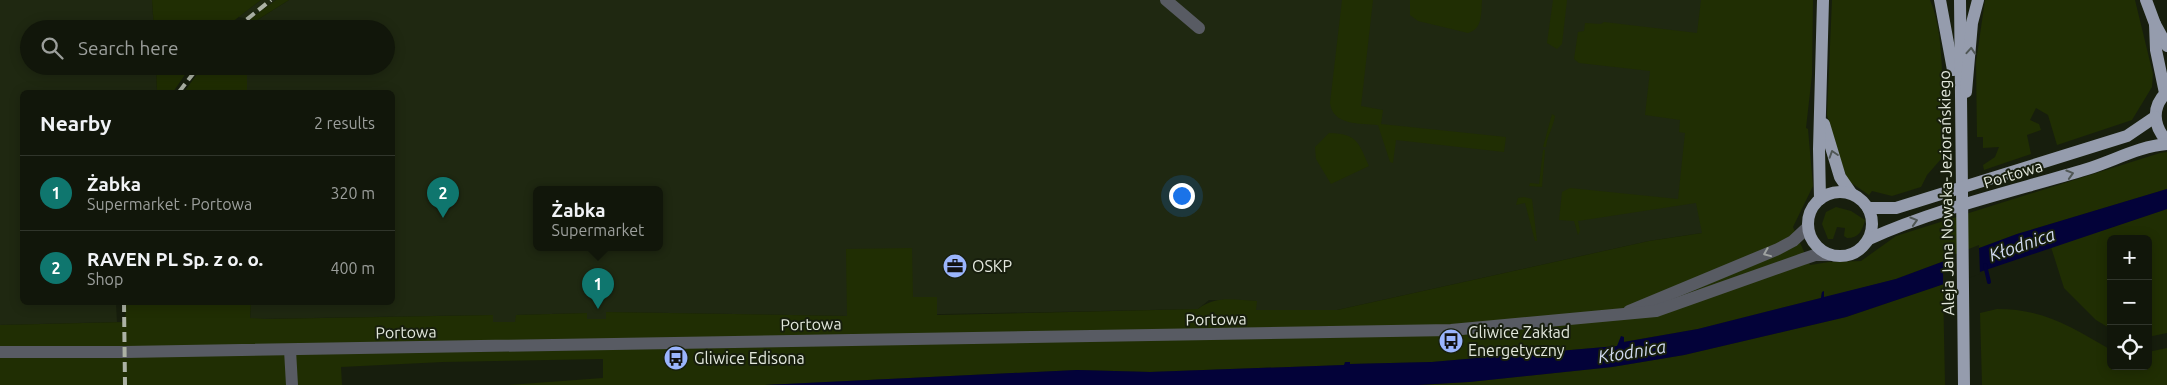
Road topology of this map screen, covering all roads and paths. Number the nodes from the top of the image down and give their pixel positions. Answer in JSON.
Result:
{"nodes":[{"id":1,"x":1166,"y":0,"type":"edge"},
{"id":2,"x":1823,"y":0,"type":"edge"},
{"id":3,"x":1940,"y":0,"type":"edge"},
{"id":4,"x":1960,"y":0,"type":"edge"},
{"id":5,"x":1978,"y":0,"type":"edge"},
{"id":6,"x":2146,"y":0,"type":"edge"},
{"id":7,"x":2155,"y":24,"type":"junction"},
{"id":8,"x":1199,"y":28,"type":"dead end"},
{"id":9,"x":2167,"y":46,"type":"edge"},
{"id":10,"x":2166,"y":93,"type":"edge"},
{"id":11,"x":1820,"y":112,"type":"junction"},
{"id":12,"x":2155,"y":117,"type":"junction"},
{"id":13,"x":1960,"y":134,"type":"junction"},
{"id":14,"x":2167,"y":142,"type":"edge"},
{"id":15,"x":1851,"y":194,"type":"junction"},
{"id":16,"x":1820,"y":199,"type":"junction"},
{"id":17,"x":1868,"y":208,"type":"junction"},
{"id":18,"x":1808,"y":227,"type":"junction"},
{"id":19,"x":1869,"y":239,"type":"junction"},
{"id":20,"x":1829,"y":255,"type":"junction"},
{"id":21,"x":1622,"y":315,"type":"junction"},
{"id":22,"x":290,"y":350,"type":"junction"},
{"id":23,"x":0,"y":352,"type":"edge"},
{"id":24,"x":292,"y":385,"type":"edge"},
{"id":25,"x":1964,"y":385,"type":"edge"}],
"edges":[{"from":1,"to":8,"type":"street"},
{"from":2,"to":11,"type":"main road"},
{"from":3,"to":13,"type":"main road"},
{"from":4,"to":13,"type":"main road","name":"Aleja Jana Nowaka-Jeziorańskiego"},
{"from":13,"to":5,"type":"main road","one_way":true},
{"from":6,"to":7,"type":"main road"},
{"from":7,"to":9,"type":"main road"},
{"from":7,"to":10,"type":"main road"},
{"from":10,"to":12,"type":"main road"},
{"from":15,"to":11,"type":"main road","one_way":true},
{"from":11,"to":16,"type":"main road"},
{"from":12,"to":14,"type":"main road"},
{"from":12,"to":17,"type":"main road","name":"Portowa"},
{"from":13,"to":25,"type":"main road","name":"Aleja Jana Nowaka-Jeziorańskiego"},
{"from":19,"to":14,"type":"main road","name":"Portowa","one_way":true},
{"from":15,"to":16,"type":"main road"},
{"from":15,"to":17,"type":"main road"},
{"from":16,"to":18,"type":"main road"},
{"from":17,"to":19,"type":"main road"},
{"from":18,"to":20,"type":"main road"},
{"from":18,"to":21,"type":"street","name":"Portowa","one_way":true},
{"from":19,"to":20,"type":"main road"},
{"from":20,"to":21,"type":"street","name":"Portowa"},
{"from":21,"to":22,"type":"street","name":"Portowa"},
{"from":22,"to":23,"type":"street","name":"Portowa"},
{"from":22,"to":24,"type":"street"}]}
